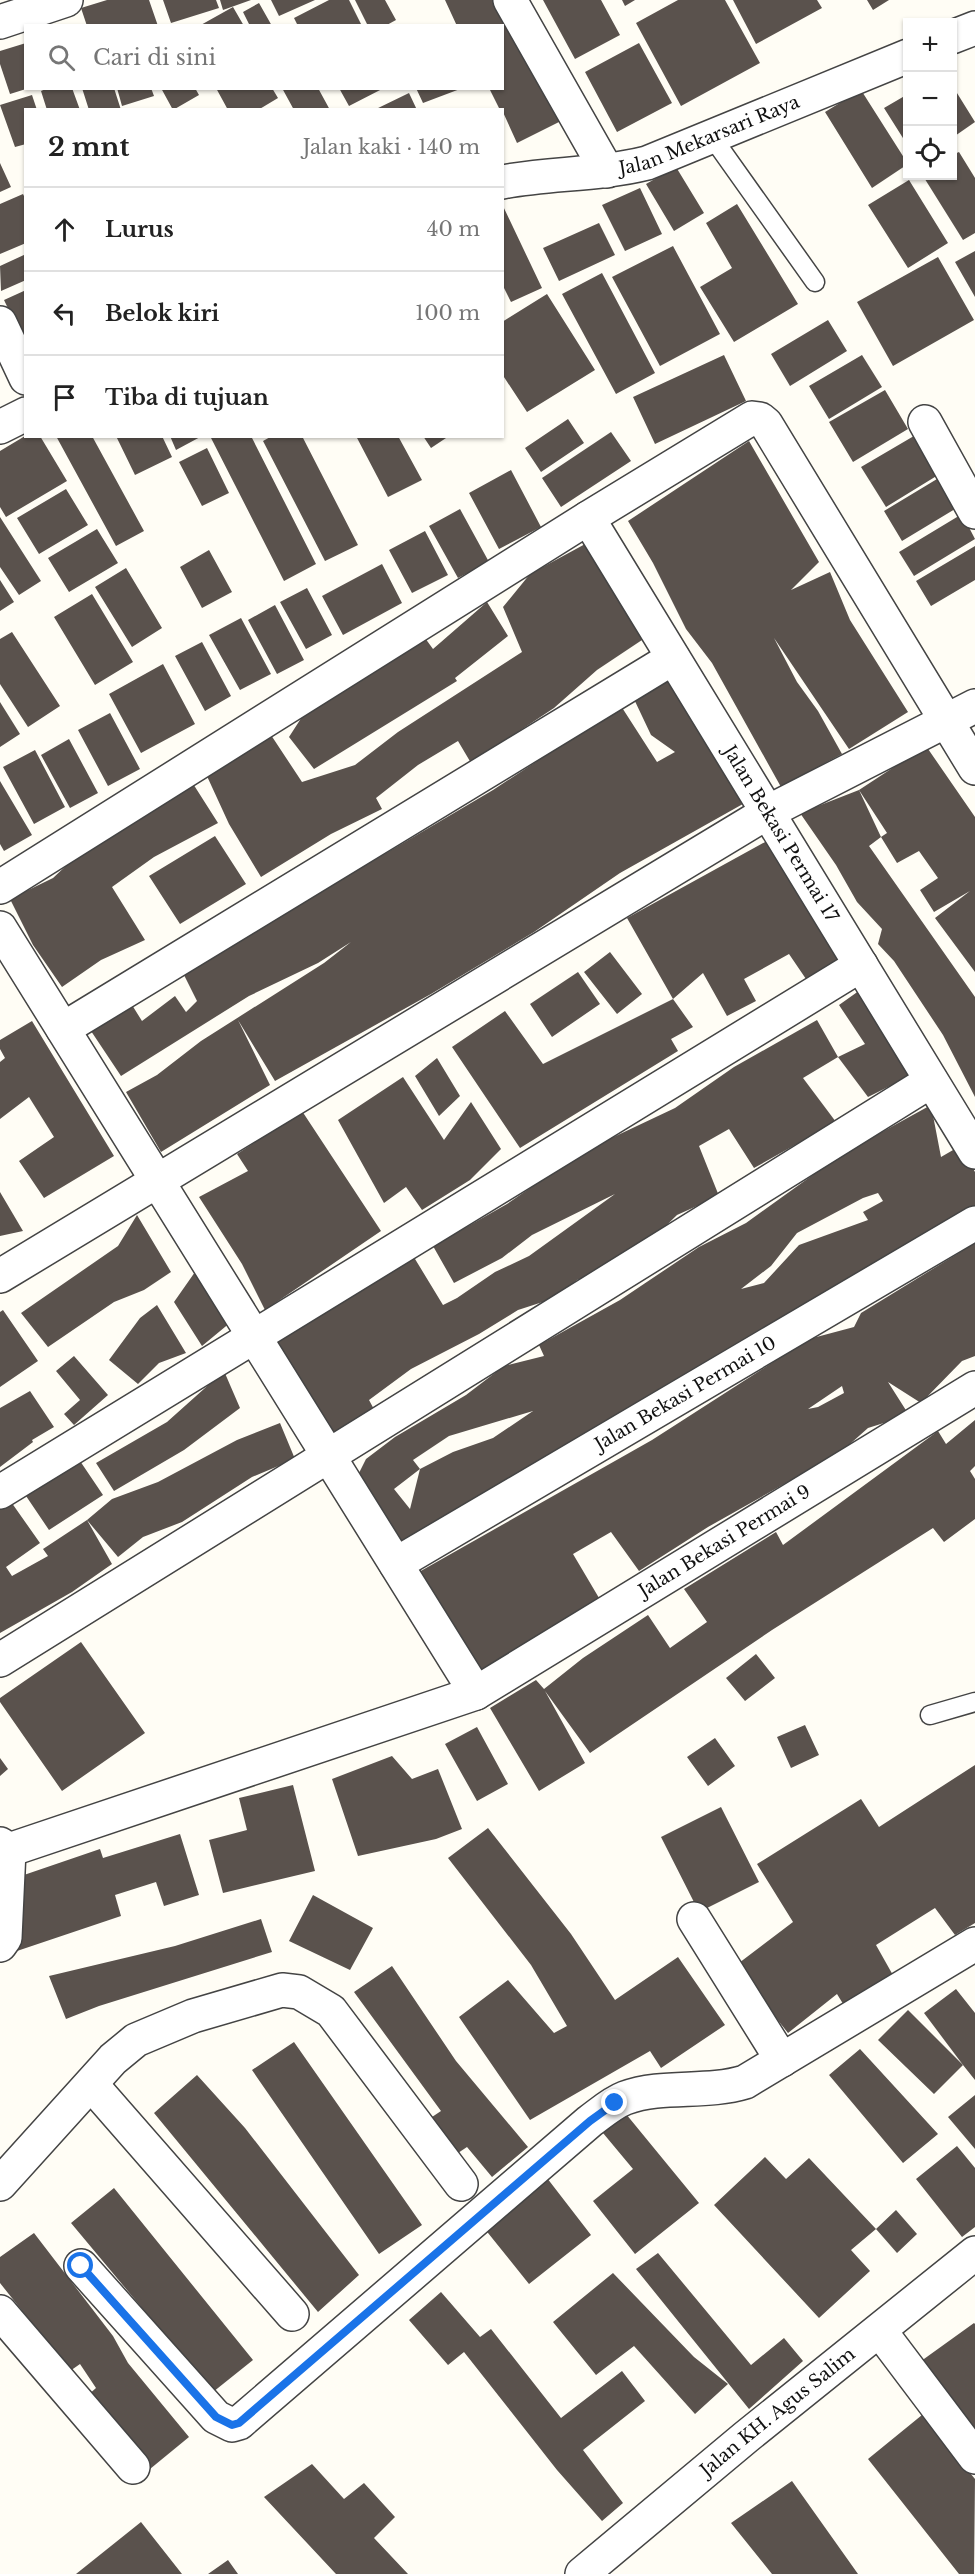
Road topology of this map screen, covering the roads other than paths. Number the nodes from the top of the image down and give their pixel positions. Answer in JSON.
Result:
{"nodes":[{"id":1,"x":66,"y":0,"type":"edge"},
{"id":2,"x":510,"y":0,"type":"edge"},
{"id":3,"x":0,"y":22,"type":"edge"},
{"id":4,"x":975,"y":28,"type":"edge"},
{"id":5,"x":957,"y":35,"type":"edge"},
{"id":6,"x":903,"y":58,"type":"edge"},
{"id":7,"x":712,"y":137,"type":"junction"},
{"id":8,"x":607,"y":171,"type":"junction"},
{"id":9,"x":504,"y":182,"type":"edge"},
{"id":10,"x":815,"y":282,"type":"dead end"},
{"id":11,"x":0,"y":323,"type":"edge"},
{"id":12,"x":24,"y":374,"type":"edge"},
{"id":13,"x":24,"y":415,"type":"edge"},
{"id":14,"x":925,"y":422,"type":"dead end"},
{"id":15,"x":0,"y":427,"type":"edge"},
{"id":16,"x":975,"y":512,"type":"edge"},
{"id":17,"x":588,"y":518,"type":"junction"},
{"id":18,"x":673,"y":658,"type":"junction"},
{"id":19,"x":975,"y":706,"type":"edge"},
{"id":20,"x":945,"y":721,"type":"junction"},
{"id":21,"x":975,"y":768,"type":"edge"},
{"id":22,"x":768,"y":812,"type":"junction"},
{"id":23,"x":0,"y":886,"type":"edge"},
{"id":24,"x":0,"y":928,"type":"edge"},
{"id":25,"x":861,"y":966,"type":"junction"},
{"id":26,"x":63,"y":1029,"type":"junction"},
{"id":27,"x":931,"y":1081,"type":"junction"},
{"id":28,"x":975,"y":1152,"type":"edge"},
{"id":29,"x":157,"y":1179,"type":"junction"},
{"id":30,"x":975,"y":1222,"type":"edge"},
{"id":31,"x":0,"y":1276,"type":"edge"},
{"id":32,"x":254,"y":1335,"type":"junction"},
{"id":33,"x":975,"y":1388,"type":"edge"},
{"id":34,"x":329,"y":1455,"type":"junction"},
{"id":35,"x":0,"y":1492,"type":"edge"},
{"id":36,"x":396,"y":1564,"type":"junction"},
{"id":37,"x":0,"y":1660,"type":"edge"},
{"id":38,"x":476,"y":1693,"type":"junction"},
{"id":39,"x":975,"y":1702,"type":"edge"},
{"id":40,"x":930,"y":1715,"type":"dead end"},
{"id":41,"x":5,"y":1847,"type":"edge"},
{"id":42,"x":694,"y":1919,"type":"dead end"},
{"id":43,"x":975,"y":1944,"type":"edge"},
{"id":44,"x":0,"y":1945,"type":"edge"},
{"id":45,"x":782,"y":2060,"type":"junction"},
{"id":46,"x":90,"y":2084,"type":"junction"},
{"id":47,"x":0,"y":2184,"type":"edge"},
{"id":48,"x":461,"y":2184,"type":"dead end"},
{"id":49,"x":975,"y":2253,"type":"edge"},
{"id":50,"x":81,"y":2266,"type":"dead end"},
{"id":51,"x":0,"y":2312,"type":"edge"},
{"id":52,"x":292,"y":2314,"type":"dead end"},
{"id":53,"x":880,"y":2331,"type":"junction"},
{"id":54,"x":975,"y":2457,"type":"edge"},
{"id":55,"x":133,"y":2467,"type":"dead end"},
{"id":56,"x":582,"y":2574,"type":"edge"}],
"edges":[{"from":1,"to":3,"type":"street"},
{"from":2,"to":8,"type":"street"},
{"from":4,"to":5,"type":"street"},
{"from":6,"to":7,"type":"street","name":"Jalan Mekarsari Raya"},
{"from":7,"to":8,"type":"street","name":"Jalan Mekarsari Raya"},
{"from":7,"to":10,"type":"lane"},
{"from":8,"to":9,"type":"street","name":"Jalan Mekarsari Raya"},
{"from":11,"to":12,"type":"street"},
{"from":13,"to":15,"type":"street"},
{"from":14,"to":16,"type":"street"},
{"from":17,"to":18,"type":"street","name":"Jalan Bekasi Permai 17"},
{"from":17,"to":20,"type":"street"},
{"from":17,"to":23,"type":"street"},
{"from":18,"to":22,"type":"street","name":"Jalan Bekasi Permai 17"},
{"from":18,"to":26,"type":"street"},
{"from":19,"to":20,"type":"street"},
{"from":20,"to":21,"type":"street"},
{"from":20,"to":22,"type":"street"},
{"from":22,"to":25,"type":"street","name":"Jalan Bekasi Permai 17"},
{"from":22,"to":29,"type":"street"},
{"from":24,"to":26,"type":"street"},
{"from":25,"to":27,"type":"street","name":"Jalan Bekasi Permai 17"},
{"from":25,"to":32,"type":"street"},
{"from":26,"to":29,"type":"street"},
{"from":27,"to":28,"type":"street","name":"Jalan Bekasi Permai 17"},
{"from":27,"to":34,"type":"street"},
{"from":29,"to":31,"type":"street"},
{"from":29,"to":32,"type":"street"},
{"from":30,"to":36,"type":"street","name":"Jalan Bekasi Permai 10"},
{"from":32,"to":34,"type":"street"},
{"from":32,"to":35,"type":"street"},
{"from":33,"to":38,"type":"street","name":"Jalan Bekasi Permai 9"},
{"from":34,"to":36,"type":"street"},
{"from":34,"to":37,"type":"street"},
{"from":36,"to":38,"type":"street"},
{"from":38,"to":41,"type":"street","name":"Jalan Bekasi Permai 9"},
{"from":39,"to":40,"type":"lane"},
{"from":41,"to":44,"type":"street"},
{"from":42,"to":45,"type":"street"},
{"from":43,"to":45,"type":"street"},
{"from":45,"to":50,"type":"street"},
{"from":46,"to":47,"type":"street"},
{"from":46,"to":48,"type":"street"},
{"from":46,"to":52,"type":"street"},
{"from":49,"to":53,"type":"street","name":"Jalan KH. Agus Salim"},
{"from":51,"to":55,"type":"street"},
{"from":53,"to":54,"type":"street"},
{"from":53,"to":56,"type":"street","name":"Jalan KH. Agus Salim"}]}
